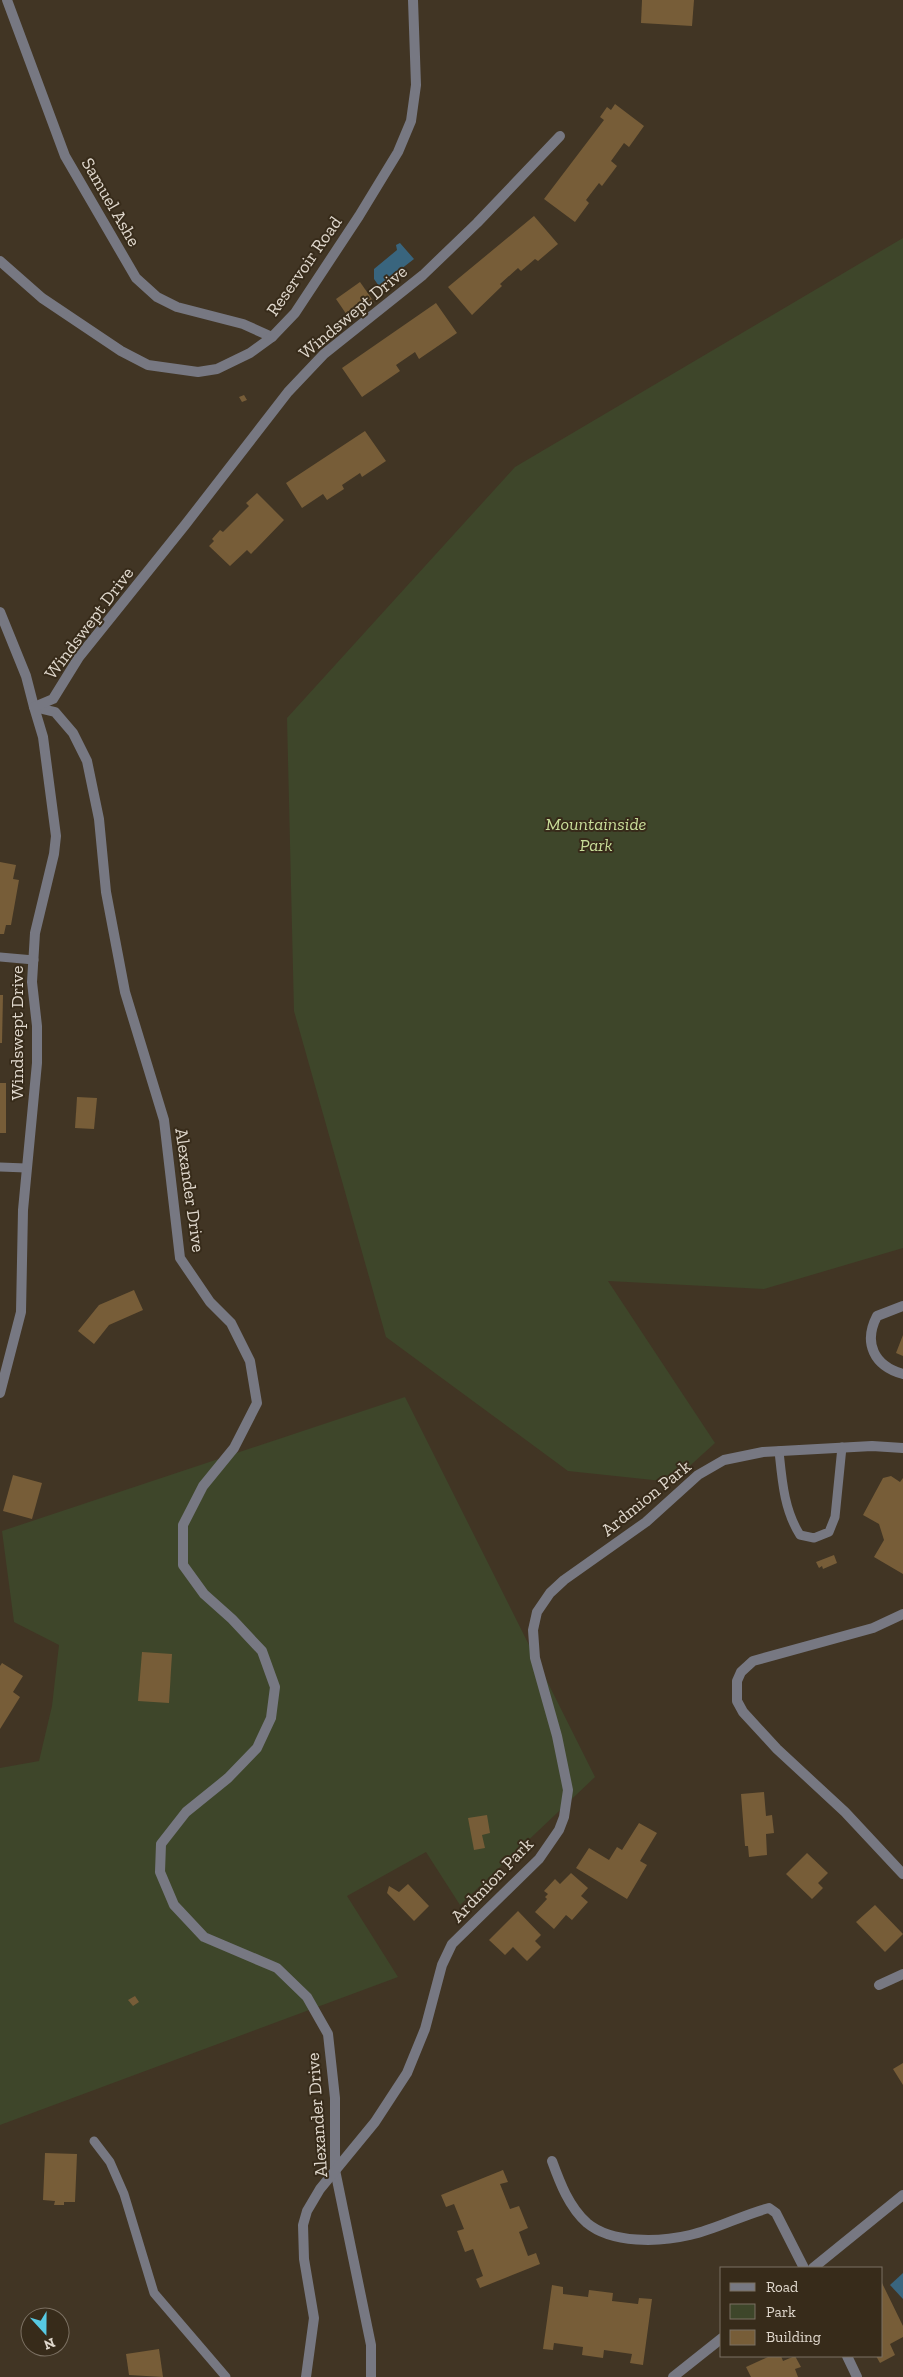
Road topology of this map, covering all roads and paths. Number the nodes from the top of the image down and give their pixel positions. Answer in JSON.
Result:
{"nodes":[{"id":1,"x":7,"y":0,"type":"edge"},
{"id":2,"x":413,"y":0,"type":"edge"},
{"id":3,"x":560,"y":136,"type":"dead end"},
{"id":4,"x":0,"y":261,"type":"edge"},
{"id":5,"x":272,"y":337,"type":"junction"},
{"id":6,"x":0,"y":612,"type":"edge"},
{"id":7,"x":34,"y":707,"type":"junction"},
{"id":8,"x":0,"y":957,"type":"edge"},
{"id":9,"x":34,"y":960,"type":"junction"},
{"id":10,"x":0,"y":1167,"type":"edge"},
{"id":11,"x":26,"y":1168,"type":"junction"},
{"id":12,"x":903,"y":1306,"type":"edge"},
{"id":13,"x":903,"y":1374,"type":"edge"},
{"id":14,"x":0,"y":1393,"type":"edge"},
{"id":15,"x":842,"y":1447,"type":"junction"},
{"id":16,"x":903,"y":1448,"type":"edge"},
{"id":17,"x":779,"y":1451,"type":"junction"},
{"id":18,"x":903,"y":1614,"type":"edge"},
{"id":19,"x":903,"y":1874,"type":"edge"},
{"id":20,"x":903,"y":1974,"type":"edge"},
{"id":21,"x":879,"y":1986,"type":"dead end"},
{"id":22,"x":94,"y":2140,"type":"dead end"},
{"id":23,"x":552,"y":2160,"type":"dead end"},
{"id":24,"x":335,"y":2170,"type":"junction"},
{"id":25,"x":903,"y":2195,"type":"edge"},
{"id":26,"x":803,"y":2267,"type":"edge"},
{"id":27,"x":813,"y":2267,"type":"edge"},
{"id":28,"x":720,"y":2340,"type":"edge"},
{"id":29,"x":847,"y":2357,"type":"edge"},
{"id":30,"x":226,"y":2377,"type":"edge"},
{"id":31,"x":306,"y":2377,"type":"edge"},
{"id":32,"x":371,"y":2377,"type":"edge"},
{"id":33,"x":673,"y":2377,"type":"edge"},
{"id":34,"x":857,"y":2377,"type":"edge"}],
"edges":[{"from":1,"to":5,"type":"street","name":"Samuel Ashe"},
{"from":2,"to":5,"type":"street","name":"Reservoir Road"},
{"from":3,"to":7,"type":"street","name":"Windswept Drive"},
{"from":4,"to":5,"type":"street","name":"Reservoir Road"},
{"from":6,"to":7,"type":"street"},
{"from":7,"to":9,"type":"street","name":"Windswept Drive"},
{"from":7,"to":24,"type":"street","name":"Alexander Drive"},
{"from":8,"to":9,"type":"lane"},
{"from":9,"to":11,"type":"street","name":"Windswept Drive"},
{"from":10,"to":11,"type":"lane"},
{"from":11,"to":14,"type":"street","name":"Windswept Drive"},
{"from":12,"to":13,"type":"street"},
{"from":15,"to":16,"type":"street","name":"Ardmion Park"},
{"from":15,"to":17,"type":"street","name":"Ardmion Park"},
{"from":15,"to":17,"type":"lane"},
{"from":17,"to":24,"type":"street","name":"Ardmion Park"},
{"from":18,"to":19,"type":"street"},
{"from":20,"to":21,"type":"street"},
{"from":22,"to":30,"type":"lane"},
{"from":23,"to":26,"type":"street"},
{"from":24,"to":31,"type":"street","name":"Ardmion Park"},
{"from":24,"to":32,"type":"street","name":"Alexander Drive"},
{"from":25,"to":27,"type":"street"},
{"from":28,"to":33,"type":"street"},
{"from":29,"to":34,"type":"street"}]}
